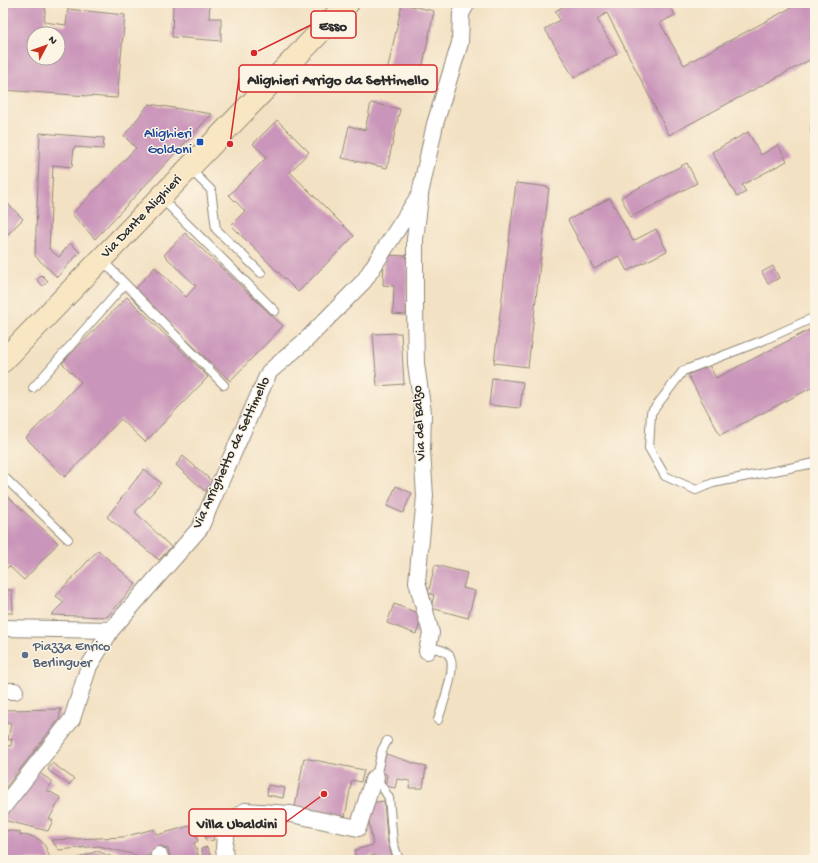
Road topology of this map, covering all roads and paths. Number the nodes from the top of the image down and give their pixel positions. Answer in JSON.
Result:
{"nodes":[{"id":1,"x":348,"y":3,"type":"edge"},
{"id":2,"x":467,"y":3,"type":"edge"},
{"id":3,"x":815,"y":128,"type":"edge"},
{"id":4,"x":815,"y":131,"type":"edge"},
{"id":5,"x":190,"y":168,"type":"junction"},
{"id":6,"x":420,"y":194,"type":"junction"},
{"id":7,"x":161,"y":198,"type":"junction"},
{"id":8,"x":102,"y":259,"type":"junction"},
{"id":9,"x":260,"y":273,"type":"dead end"},
{"id":10,"x":125,"y":284,"type":"junction"},
{"id":11,"x":275,"y":311,"type":"dead end"},
{"id":12,"x":815,"y":317,"type":"edge"},
{"id":13,"x":3,"y":361,"type":"edge"},
{"id":14,"x":224,"y":385,"type":"dead end"},
{"id":15,"x":33,"y":388,"type":"dead end"},
{"id":16,"x":815,"y":463,"type":"edge"},
{"id":17,"x":3,"y":476,"type":"edge"},
{"id":18,"x":68,"y":539,"type":"dead end"},
{"id":19,"x":3,"y":628,"type":"edge"},
{"id":20,"x":111,"y":630,"type":"junction"},
{"id":21,"x":428,"y":649,"type":"joint"},
{"id":22,"x":438,"y":720,"type":"dead end"},
{"id":23,"x":387,"y":741,"type":"dead end"},
{"id":24,"x":376,"y":777,"type":"junction"},
{"id":25,"x":3,"y":807,"type":"edge"},
{"id":26,"x":226,"y":860,"type":"edge"},
{"id":27,"x":399,"y":860,"type":"edge"}],
"edges":[{"from":1,"to":5,"type":"main road","name":"Via Dante Alighieri"},
{"from":2,"to":6,"type":"street","name":"Via Arrighetto da Settimello"},
{"from":3,"to":4,"type":"lane"},
{"from":5,"to":7,"type":"main road","name":"Via Dante Alighieri"},
{"from":5,"to":9,"type":"lane"},
{"from":6,"to":20,"type":"street","name":"Via Arrighetto da Settimello"},
{"from":6,"to":21,"type":"street","name":"Via del Balzo"},
{"from":7,"to":8,"type":"main road","name":"Via Dante Alighieri"},
{"from":7,"to":11,"type":"lane"},
{"from":8,"to":10,"type":"lane"},
{"from":8,"to":13,"type":"main road","name":"Via Dante Alighieri"},
{"from":10,"to":14,"type":"lane"},
{"from":10,"to":15,"type":"lane"},
{"from":12,"to":16,"type":"lane"},
{"from":17,"to":18,"type":"lane"},
{"from":19,"to":20,"type":"street"},
{"from":20,"to":25,"type":"street","name":"Via Arrighetto da Settimello"},
{"from":21,"to":22,"type":"lane"},
{"from":23,"to":24,"type":"lane"},
{"from":24,"to":26,"type":"street"},
{"from":24,"to":27,"type":"lane"}]}
